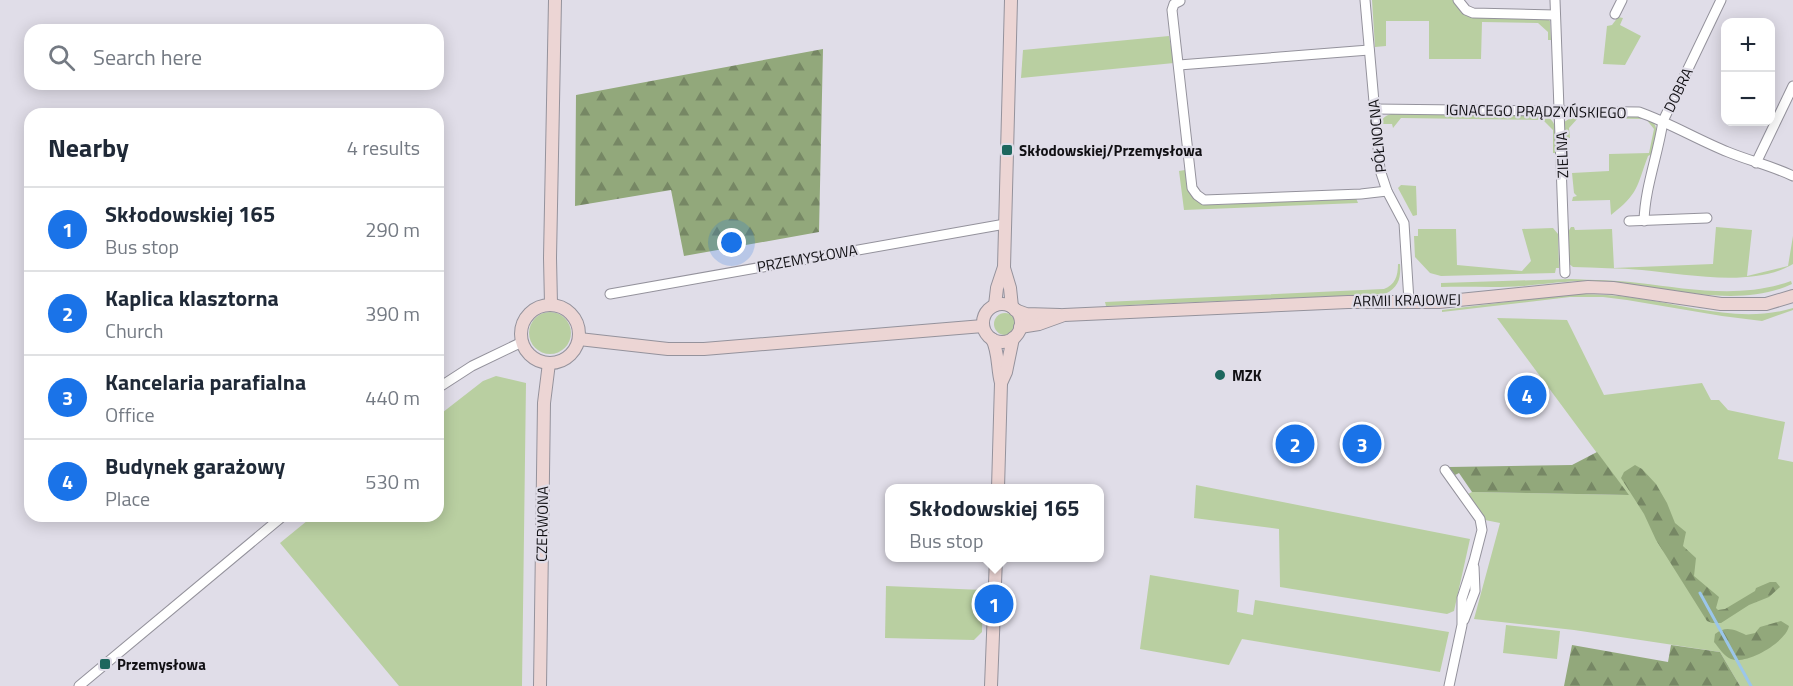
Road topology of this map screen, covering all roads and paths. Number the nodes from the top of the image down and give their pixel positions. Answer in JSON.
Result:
{"nodes":[{"id":1,"x":555,"y":0,"type":"edge"},
{"id":2,"x":1011,"y":0,"type":"edge"},
{"id":3,"x":1365,"y":0,"type":"edge"},
{"id":4,"x":1458,"y":0,"type":"edge"},
{"id":5,"x":1555,"y":0,"type":"edge"},
{"id":6,"x":1622,"y":0,"type":"edge"},
{"id":7,"x":1721,"y":0,"type":"edge"},
{"id":8,"x":1180,"y":1,"type":"edge"},
{"id":9,"x":1615,"y":14,"type":"dead end"},
{"id":10,"x":1556,"y":15,"type":"junction"},
{"id":11,"x":1369,"y":50,"type":"junction"},
{"id":12,"x":1179,"y":65,"type":"junction"},
{"id":13,"x":1793,"y":86,"type":"edge"},
{"id":14,"x":1374,"y":109,"type":"junction"},
{"id":15,"x":1560,"y":112,"type":"junction"},
{"id":16,"x":1663,"y":121,"type":"junction"},
{"id":17,"x":1756,"y":163,"type":"junction"},
{"id":18,"x":1793,"y":176,"type":"edge"},
{"id":19,"x":1387,"y":190,"type":"junction"},
{"id":20,"x":1707,"y":218,"type":"dead end"},
{"id":21,"x":1629,"y":221,"type":"dead end"},
{"id":22,"x":1644,"y":221,"type":"junction"},
{"id":23,"x":1005,"y":224,"type":"junction"},
{"id":24,"x":1004,"y":267,"type":"junction"},
{"id":25,"x":1565,"y":273,"type":"dead end"},
{"id":26,"x":610,"y":294,"type":"dead end"},
{"id":27,"x":1793,"y":296,"type":"edge"},
{"id":28,"x":1409,"y":302,"type":"junction"},
{"id":29,"x":551,"y":304,"type":"junction"},
{"id":30,"x":995,"y":305,"type":"junction"},
{"id":31,"x":1014,"y":309,"type":"junction"},
{"id":32,"x":1064,"y":315,"type":"junction"},
{"id":33,"x":983,"y":326,"type":"junction"},
{"id":34,"x":1016,"y":333,"type":"junction"},
{"id":35,"x":579,"y":339,"type":"junction"},
{"id":36,"x":992,"y":339,"type":"junction"},
{"id":37,"x":522,"y":342,"type":"junction"},
{"id":38,"x":549,"y":363,"type":"junction"},
{"id":39,"x":1001,"y":383,"type":"junction"},
{"id":40,"x":444,"y":384,"type":"edge"},
{"id":41,"x":1445,"y":470,"type":"dead end"},
{"id":42,"x":998,"y":484,"type":"edge"},
{"id":43,"x":276,"y":522,"type":"edge"},
{"id":44,"x":996,"y":562,"type":"edge"},
{"id":45,"x":80,"y":686,"type":"edge"},
{"id":46,"x":540,"y":686,"type":"edge"},
{"id":47,"x":991,"y":686,"type":"edge"},
{"id":48,"x":1449,"y":686,"type":"edge"}],
"edges":[{"from":1,"to":29,"type":"street"},
{"from":2,"to":23,"type":"street"},
{"from":3,"to":11,"type":"street","name":"PÓŁNOCNA"},
{"from":4,"to":10,"type":"street"},
{"from":5,"to":10,"type":"street","name":"ZIELNA"},
{"from":6,"to":9,"type":"street"},
{"from":7,"to":16,"type":"street","name":"DOBRA"},
{"from":8,"to":12,"type":"street"},
{"from":10,"to":15,"type":"street","name":"ZIELNA"},
{"from":11,"to":12,"type":"street"},
{"from":11,"to":14,"type":"street","name":"PÓŁNOCNA"},
{"from":12,"to":19,"type":"street"},
{"from":13,"to":17,"type":"street"},
{"from":14,"to":15,"type":"street","name":"IGNACEGO PRĄDZYŃSKIEGO"},
{"from":14,"to":19,"type":"street","name":"PÓŁNOCNA"},
{"from":15,"to":16,"type":"street","name":"IGNACEGO PRĄDZYŃSKIEGO"},
{"from":15,"to":25,"type":"street","name":"ZIELNA"},
{"from":16,"to":17,"type":"street","name":"IGNACEGO PRĄDZYŃSKIEGO"},
{"from":16,"to":22,"type":"street","name":"DOBRA"},
{"from":17,"to":18,"type":"street","name":"IGNACEGO PRĄDZYŃSKIEGO"},
{"from":19,"to":28,"type":"street","name":"PÓŁNOCNA"},
{"from":20,"to":22,"type":"street"},
{"from":21,"to":22,"type":"street"},
{"from":23,"to":24,"type":"street"},
{"from":23,"to":26,"type":"street","name":"PRZEMYSŁOWA"},
{"from":24,"to":30,"type":"street"},
{"from":24,"to":31,"type":"street"},
{"from":27,"to":28,"type":"street","name":"ARMII KRAJOWEJ"},
{"from":28,"to":32,"type":"street","name":"ARMII KRAJOWEJ"},
{"from":29,"to":35,"type":"street"},
{"from":29,"to":37,"type":"street"},
{"from":30,"to":31,"type":"street"},
{"from":30,"to":33,"type":"street"},
{"from":31,"to":32,"type":"street"},
{"from":31,"to":34,"type":"street"},
{"from":32,"to":34,"type":"street","name":"ARMII KRAJOWEJ"},
{"from":33,"to":35,"type":"street"},
{"from":33,"to":36,"type":"street"},
{"from":34,"to":36,"type":"street"},
{"from":34,"to":39,"type":"street"},
{"from":35,"to":38,"type":"street"},
{"from":36,"to":39,"type":"street"},
{"from":37,"to":38,"type":"street"},
{"from":37,"to":40,"type":"street"},
{"from":38,"to":46,"type":"street","name":"CZERWONA"},
{"from":39,"to":42,"type":"street"},
{"from":41,"to":48,"type":"street"},
{"from":43,"to":45,"type":"street"},
{"from":44,"to":47,"type":"street"}]}
